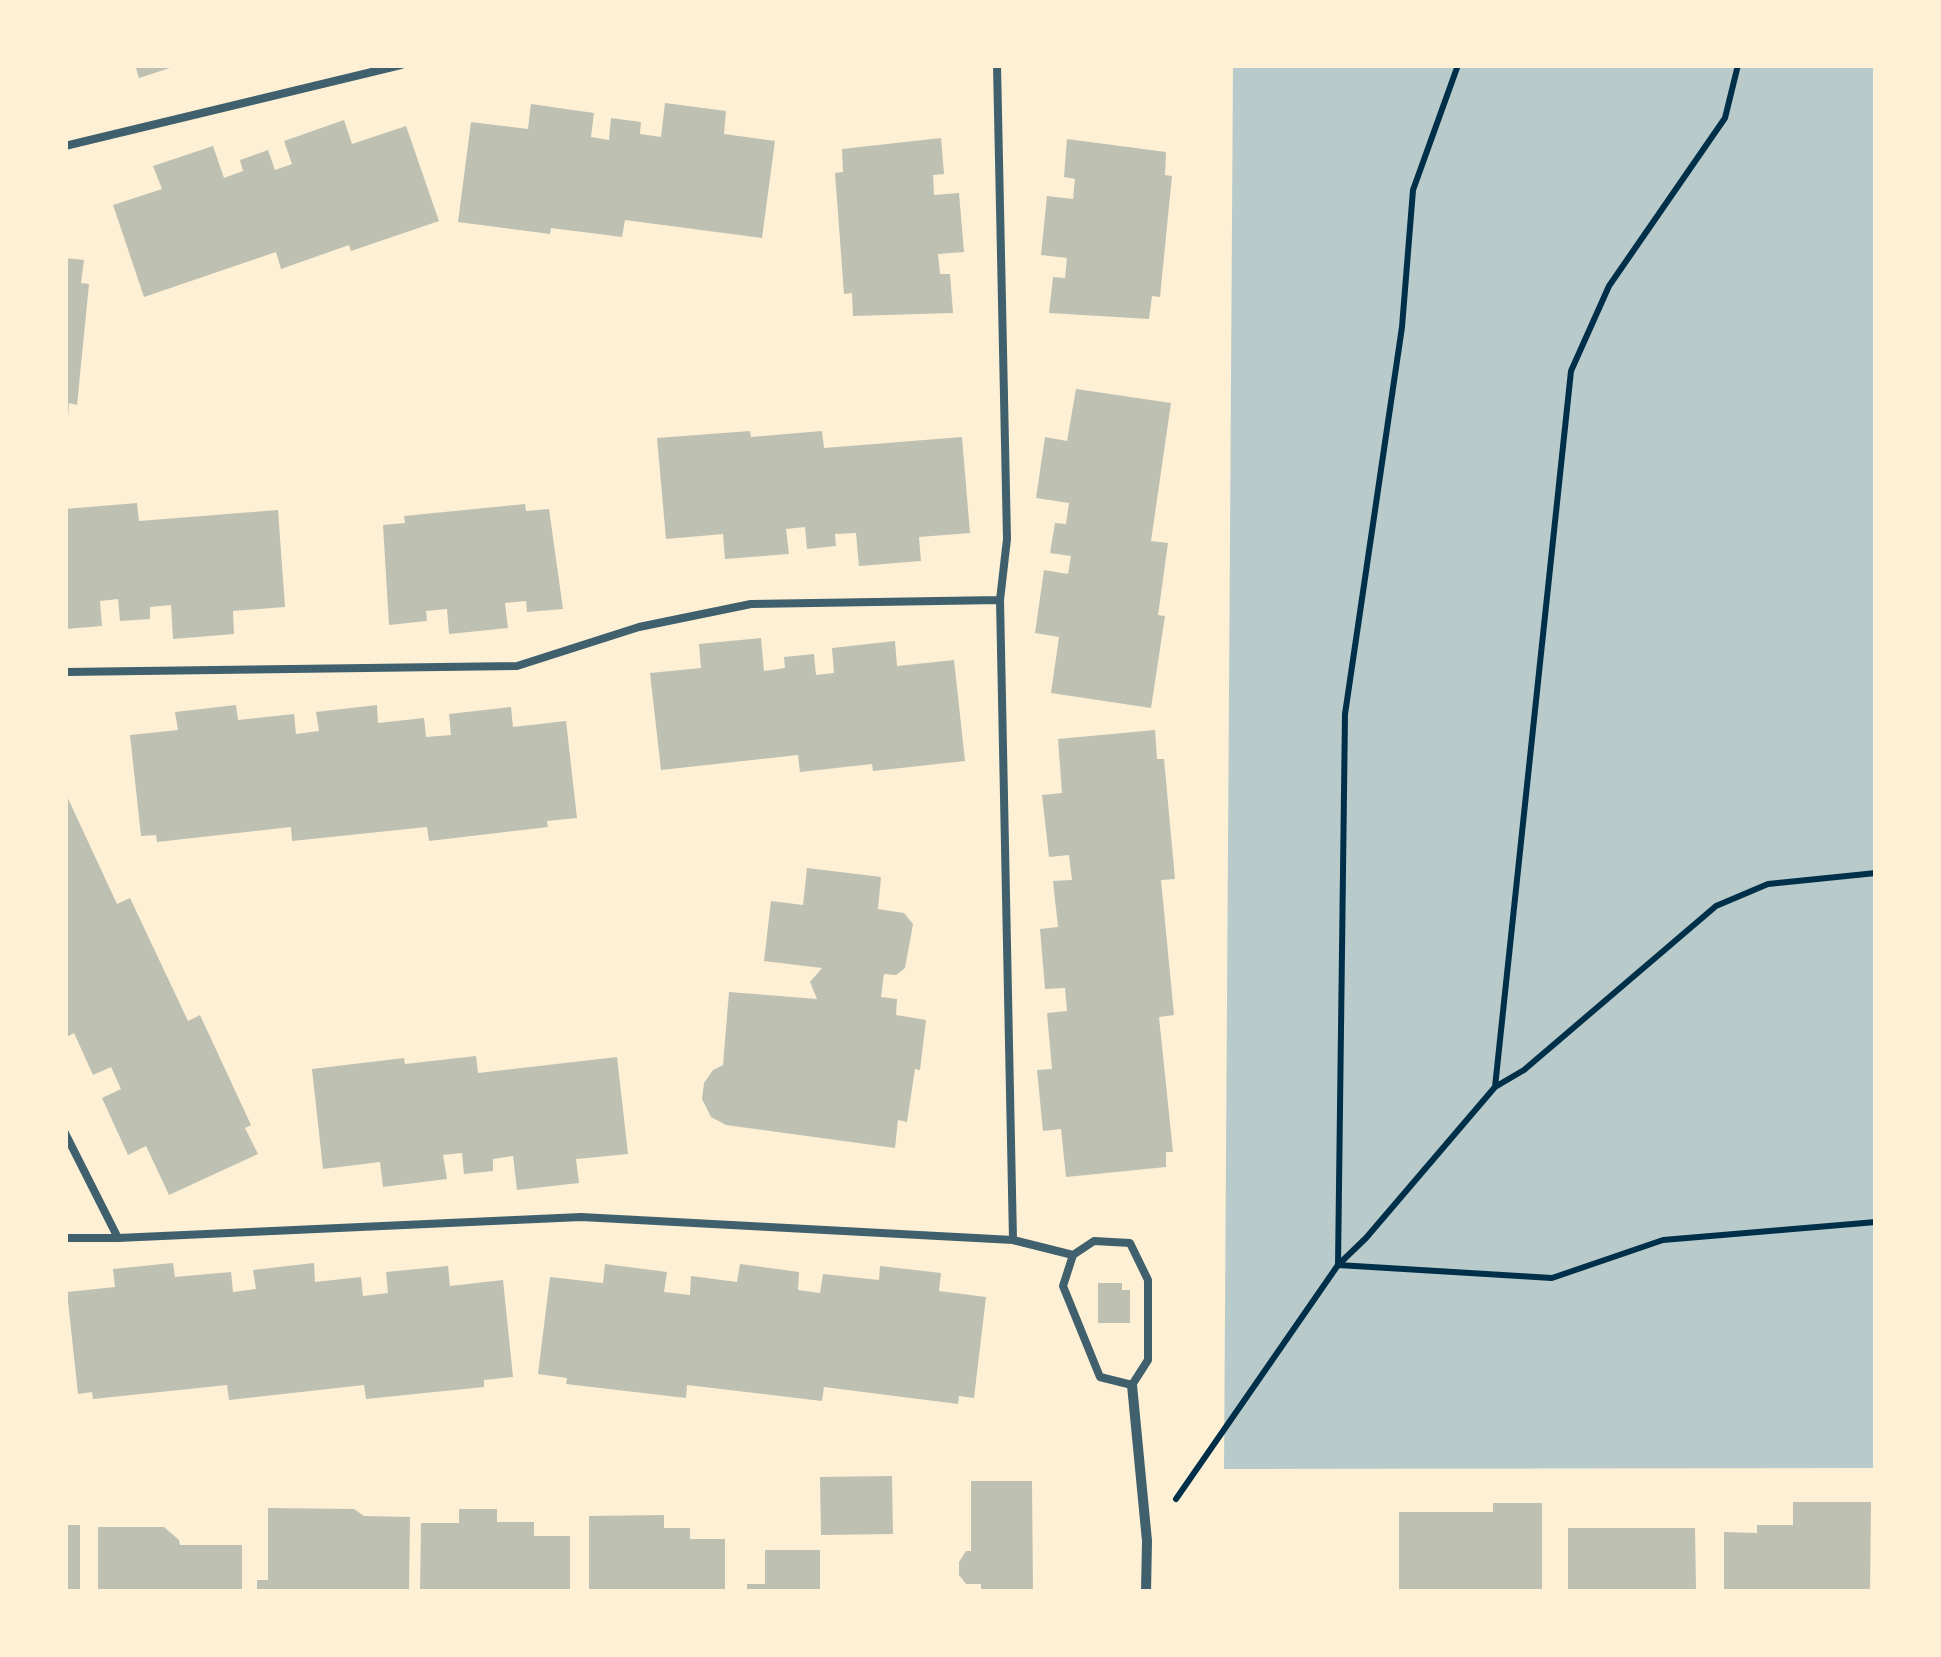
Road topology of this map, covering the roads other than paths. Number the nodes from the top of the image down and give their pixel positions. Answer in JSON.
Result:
{"nodes":[{"id":1,"x":401,"y":65,"type":"edge"},
{"id":2,"x":996,"y":65,"type":"edge"},
{"id":3,"x":65,"y":146,"type":"edge"},
{"id":4,"x":1000,"y":600,"type":"junction"},
{"id":5,"x":65,"y":672,"type":"edge"},
{"id":6,"x":65,"y":1133,"type":"edge"},
{"id":7,"x":65,"y":1238,"type":"edge"},
{"id":8,"x":118,"y":1238,"type":"junction"},
{"id":9,"x":1012,"y":1240,"type":"junction"},
{"id":10,"x":1073,"y":1255,"type":"junction"},
{"id":11,"x":1132,"y":1385,"type":"junction"},
{"id":12,"x":1146,"y":1592,"type":"edge"}],
"edges":[{"from":1,"to":3,"type":"lane"},
{"from":2,"to":4,"type":"lane"},
{"from":4,"to":5,"type":"lane"},
{"from":4,"to":9,"type":"lane"},
{"from":6,"to":8,"type":"lane"},
{"from":7,"to":8,"type":"lane"},
{"from":8,"to":9,"type":"lane"},
{"from":9,"to":10,"type":"lane"},
{"from":10,"to":11,"type":"lane"},
{"from":10,"to":11,"type":"lane"},
{"from":11,"to":12,"type":"street"}]}
